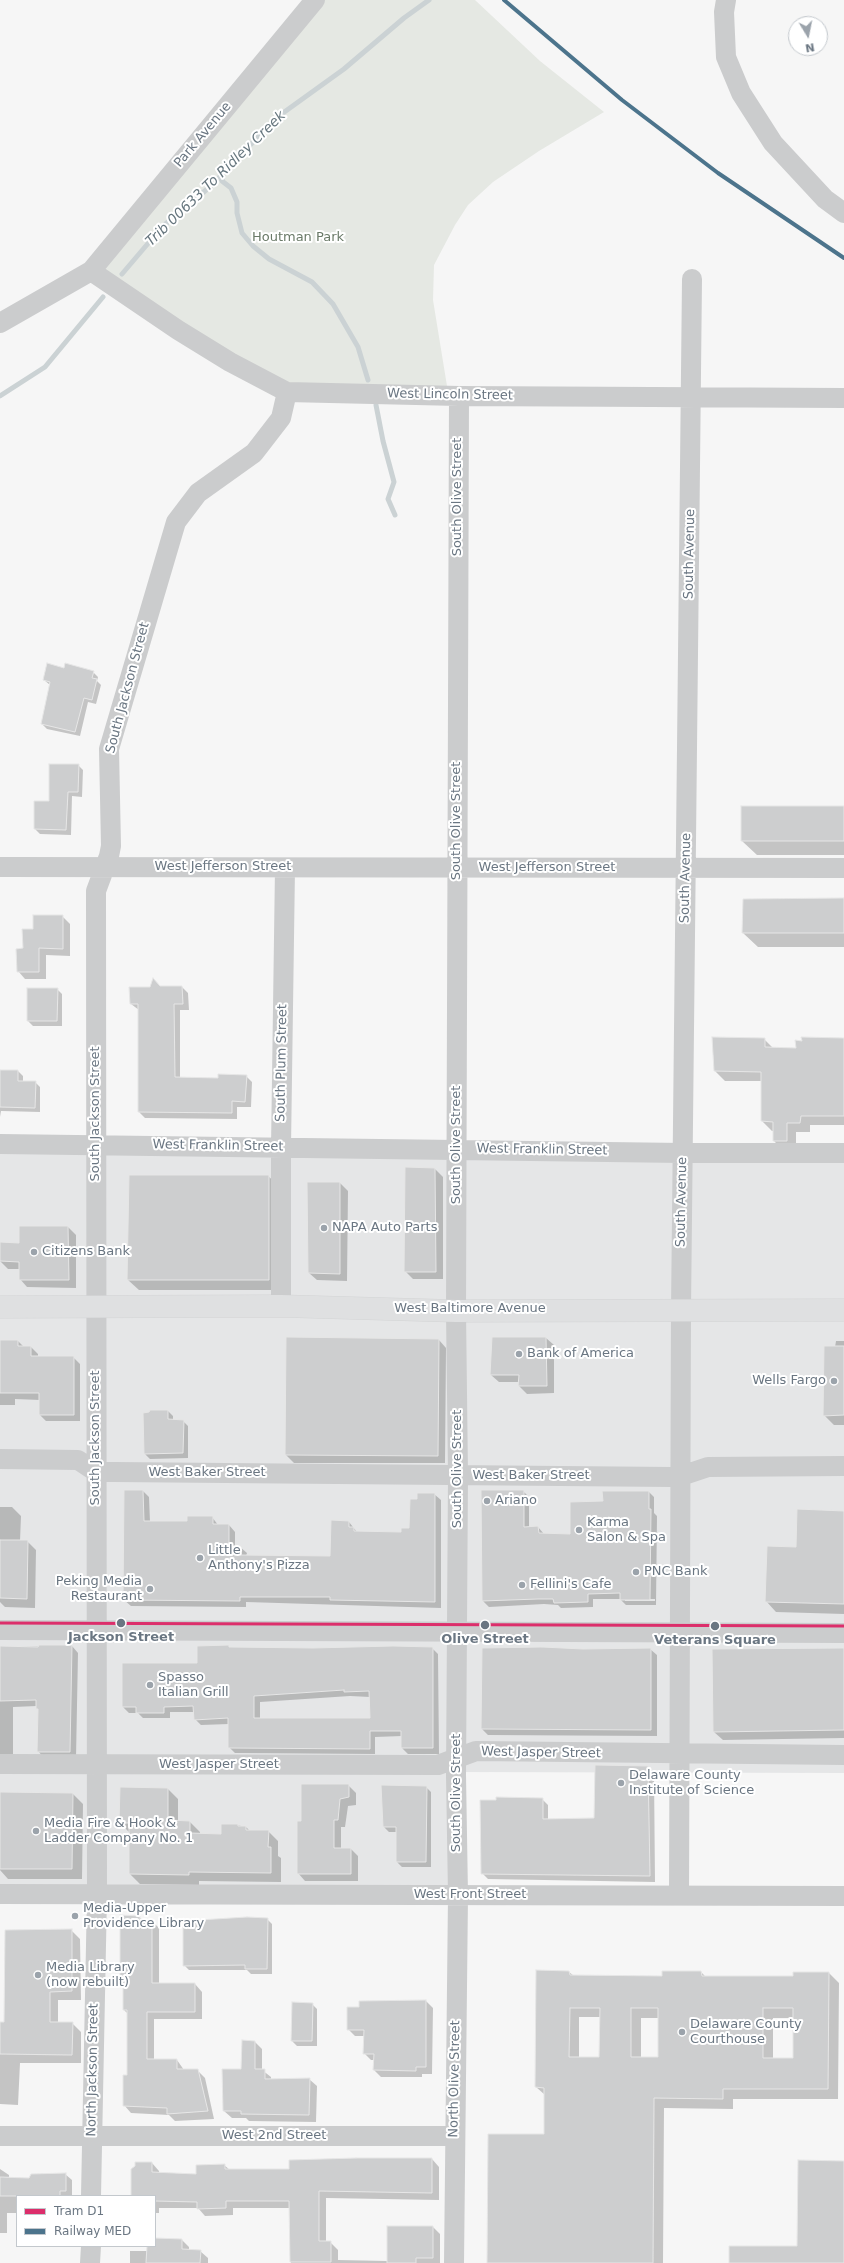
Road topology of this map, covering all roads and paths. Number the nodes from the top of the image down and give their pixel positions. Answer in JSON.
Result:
{"nodes":[{"id":1,"x":315,"y":0,"type":"edge"},
{"id":2,"x":726,"y":0,"type":"edge"},
{"id":3,"x":844,"y":213,"type":"edge"},
{"id":4,"x":91,"y":271,"type":"junction"},
{"id":5,"x":692,"y":279,"type":"dead end"},
{"id":6,"x":0,"y":323,"type":"edge"},
{"id":7,"x":287,"y":392,"type":"junction"},
{"id":8,"x":459,"y":396,"type":"junction"},
{"id":9,"x":692,"y":397,"type":"junction"},
{"id":10,"x":844,"y":398,"type":"edge"},
{"id":11,"x":0,"y":867,"type":"edge"},
{"id":12,"x":106,"y":867,"type":"junction"},
{"id":13,"x":285,"y":868,"type":"junction"},
{"id":14,"x":458,"y":868,"type":"junction"},
{"id":15,"x":686,"y":868,"type":"junction"},
{"id":16,"x":844,"y":868,"type":"edge"},
{"id":17,"x":0,"y":1144,"type":"edge"},
{"id":18,"x":96,"y":1145,"type":"junction"},
{"id":19,"x":281,"y":1147,"type":"junction"},
{"id":20,"x":458,"y":1149,"type":"junction"},
{"id":21,"x":844,"y":1152,"type":"edge"},
{"id":22,"x":683,"y":1153,"type":"junction"},
{"id":23,"x":281,"y":1306,"type":"junction"},
{"id":24,"x":0,"y":1307,"type":"edge"},
{"id":25,"x":96,"y":1308,"type":"junction"},
{"id":26,"x":681,"y":1309,"type":"junction"},
{"id":27,"x":844,"y":1310,"type":"edge"},
{"id":28,"x":456,"y":1311,"type":"junction"},
{"id":29,"x":0,"y":1459,"type":"edge"},
{"id":30,"x":844,"y":1466,"type":"edge"},
{"id":31,"x":96,"y":1472,"type":"junction"},
{"id":32,"x":458,"y":1475,"type":"junction"},
{"id":33,"x":681,"y":1476,"type":"junction"},
{"id":34,"x":0,"y":1616,"type":"edge"},
{"id":35,"x":844,"y":1620,"type":"edge"},
{"id":36,"x":96,"y":1623,"type":"junction"},
{"id":37,"x":458,"y":1625,"type":"junction"},
{"id":38,"x":680,"y":1626,"type":"junction"},
{"id":39,"x":0,"y":1630,"type":"edge"},
{"id":40,"x":844,"y":1633,"type":"edge"},
{"id":41,"x":679,"y":1754,"type":"junction"},
{"id":42,"x":844,"y":1756,"type":"edge"},
{"id":43,"x":456,"y":1760,"type":"junction"},
{"id":44,"x":0,"y":1764,"type":"edge"},
{"id":45,"x":95,"y":1764,"type":"junction"},
{"id":46,"x":0,"y":1894,"type":"edge"},
{"id":47,"x":97,"y":1895,"type":"junction"},
{"id":48,"x":458,"y":1895,"type":"junction"},
{"id":49,"x":679,"y":1895,"type":"junction"},
{"id":50,"x":844,"y":1896,"type":"edge"},
{"id":51,"x":92,"y":2135,"type":"junction"},
{"id":52,"x":0,"y":2136,"type":"edge"},
{"id":53,"x":455,"y":2136,"type":"junction"},
{"id":54,"x":91,"y":2195,"type":"edge"},
{"id":55,"x":90,"y":2247,"type":"edge"},
{"id":56,"x":90,"y":2263,"type":"edge"},
{"id":57,"x":454,"y":2263,"type":"edge"}],
"edges":[{"from":1,"to":4,"type":"street","name":"Park Avenue"},
{"from":2,"to":3,"type":"street"},
{"from":4,"to":6,"type":"street"},
{"from":4,"to":7,"type":"street","name":"West Lincoln Street"},
{"from":5,"to":9,"type":"street","name":"South Avenue"},
{"from":7,"to":8,"type":"street","name":"West Lincoln Street"},
{"from":7,"to":12,"type":"street","name":"South Jackson Street"},
{"from":8,"to":9,"type":"street","name":"West Lincoln Street"},
{"from":8,"to":14,"type":"street","name":"South Olive Street"},
{"from":9,"to":10,"type":"street","name":"West Lincoln Street"},
{"from":9,"to":15,"type":"street","name":"South Avenue"},
{"from":11,"to":12,"type":"street","name":"West Jefferson Street"},
{"from":12,"to":13,"type":"street","name":"West Jefferson Street"},
{"from":12,"to":18,"type":"street","name":"South Jackson Street"},
{"from":13,"to":14,"type":"street","name":"West Jefferson Street"},
{"from":13,"to":19,"type":"street","name":"South Plum Street"},
{"from":14,"to":15,"type":"street","name":"West Jefferson Street"},
{"from":14,"to":20,"type":"street","name":"South Olive Street"},
{"from":15,"to":16,"type":"street","name":"West Jefferson Street"},
{"from":15,"to":22,"type":"street","name":"South Avenue"},
{"from":17,"to":18,"type":"street","name":"West Franklin Street"},
{"from":18,"to":19,"type":"street","name":"West Franklin Street"},
{"from":18,"to":25,"type":"street","name":"South Jackson Street"},
{"from":19,"to":20,"type":"street","name":"West Franklin Street"},
{"from":19,"to":23,"type":"street","name":"South Plum Street"},
{"from":20,"to":22,"type":"street","name":"West Franklin Street"},
{"from":20,"to":28,"type":"street","name":"South Olive Street"},
{"from":21,"to":22,"type":"street","name":"West Franklin Street"},
{"from":22,"to":26,"type":"street","name":"South Avenue"},
{"from":23,"to":25,"type":"main road","name":"West Baltimore Avenue"},
{"from":23,"to":28,"type":"main road","name":"West Baltimore Avenue"},
{"from":24,"to":25,"type":"main road","name":"West Baltimore Avenue"},
{"from":25,"to":31,"type":"street","name":"South Jackson Street"},
{"from":26,"to":27,"type":"main road","name":"West Baltimore Avenue"},
{"from":26,"to":28,"type":"main road","name":"West Baltimore Avenue"},
{"from":26,"to":33,"type":"street","name":"South Avenue"},
{"from":28,"to":32,"type":"street","name":"South Olive Street"},
{"from":29,"to":31,"type":"street"},
{"from":30,"to":33,"type":"street","name":"West Baker Street"},
{"from":31,"to":32,"type":"street","name":"West Baker Street"},
{"from":31,"to":36,"type":"street","name":"South Jackson Street"},
{"from":32,"to":33,"type":"street","name":"West Baker Street"},
{"from":32,"to":37,"type":"street","name":"South Olive Street"},
{"from":33,"to":38,"type":"street"},
{"from":34,"to":36,"type":"street"},
{"from":35,"to":38,"type":"street"},
{"from":36,"to":37,"type":"street"},
{"from":36,"to":39,"type":"street"},
{"from":36,"to":45,"type":"street","name":"South Jackson Street"},
{"from":37,"to":38,"type":"street"},
{"from":37,"to":43,"type":"street","name":"South Olive Street"},
{"from":38,"to":40,"type":"street"},
{"from":38,"to":41,"type":"street"},
{"from":41,"to":42,"type":"street","name":"West Jasper Street"},
{"from":41,"to":43,"type":"street","name":"West Jasper Street"},
{"from":41,"to":49,"type":"street"},
{"from":43,"to":45,"type":"street","name":"West Jasper Street"},
{"from":43,"to":48,"type":"street","name":"South Olive Street"},
{"from":44,"to":45,"type":"street","name":"West Jasper Street"},
{"from":45,"to":47,"type":"street","name":"South Jackson Street"},
{"from":46,"to":47,"type":"street","name":"West Front Street"},
{"from":47,"to":48,"type":"street","name":"West Front Street"},
{"from":47,"to":51,"type":"street","name":"North Jackson Street"},
{"from":48,"to":49,"type":"street","name":"West Front Street"},
{"from":48,"to":53,"type":"street","name":"North Olive Street"},
{"from":49,"to":50,"type":"street","name":"West Front Street"},
{"from":51,"to":52,"type":"street","name":"West 2nd Street"},
{"from":51,"to":53,"type":"street","name":"West 2nd Street"},
{"from":51,"to":54,"type":"street","name":"North Jackson Street"},
{"from":53,"to":57,"type":"street","name":"North Olive Street"},
{"from":55,"to":56,"type":"street"}]}
